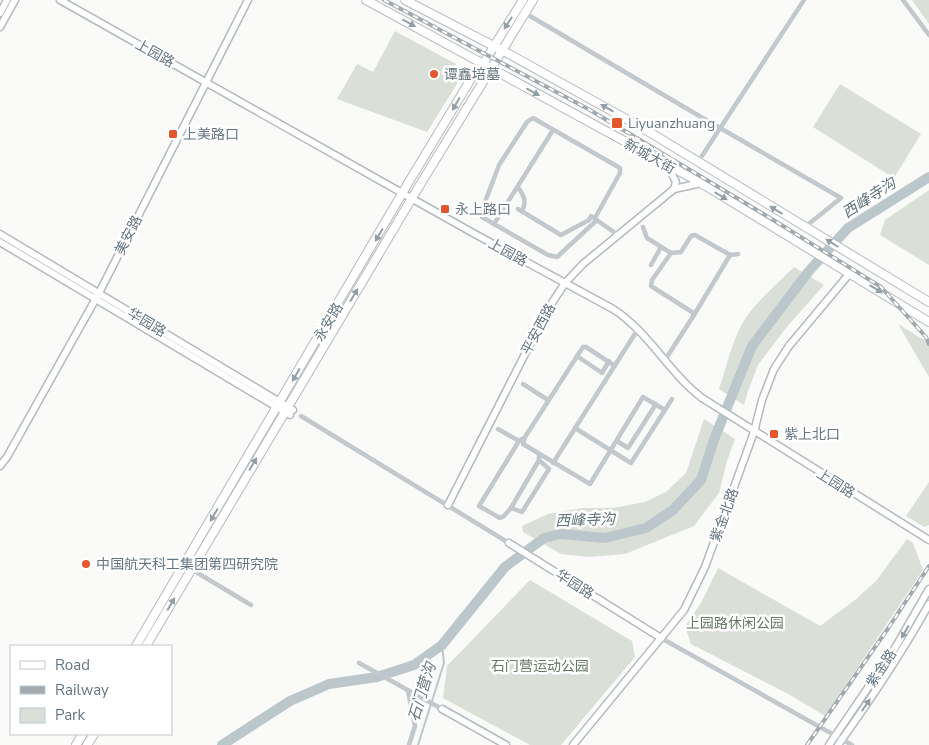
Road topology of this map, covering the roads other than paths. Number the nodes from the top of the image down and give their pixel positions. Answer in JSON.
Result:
{"nodes":[{"id":1,"x":7,"y":0,"type":"edge"},
{"id":2,"x":15,"y":0,"type":"edge"},
{"id":3,"x":60,"y":0,"type":"edge"},
{"id":4,"x":248,"y":0,"type":"edge"},
{"id":5,"x":366,"y":0,"type":"edge"},
{"id":6,"x":405,"y":0,"type":"edge"},
{"id":7,"x":523,"y":0,"type":"edge"},
{"id":8,"x":533,"y":0,"type":"edge"},
{"id":9,"x":804,"y":0,"type":"edge"},
{"id":10,"x":903,"y":0,"type":"edge"},
{"id":11,"x":0,"y":13,"type":"edge"},
{"id":12,"x":525,"y":13,"type":"junction"},
{"id":13,"x":0,"y":27,"type":"edge"},
{"id":14,"x":929,"y":35,"type":"edge"},
{"id":15,"x":498,"y":48,"type":"junction"},
{"id":16,"x":487,"y":66,"type":"junction"},
{"id":17,"x":206,"y":82,"type":"junction"},
{"id":18,"x":722,"y":128,"type":"junction"},
{"id":19,"x":552,"y":130,"type":"junction"},
{"id":20,"x":698,"y":162,"type":"junction"},
{"id":21,"x":668,"y":166,"type":"junction"},
{"id":22,"x":701,"y":184,"type":"junction"},
{"id":23,"x":518,"y":188,"type":"junction"},
{"id":24,"x":674,"y":189,"type":"junction"},
{"id":25,"x":404,"y":193,"type":"junction"},
{"id":26,"x":412,"y":198,"type":"junction"},
{"id":27,"x":596,"y":220,"type":"junction"},
{"id":28,"x":494,"y":224,"type":"junction"},
{"id":29,"x":643,"y":227,"type":"dead end"},
{"id":30,"x":805,"y":227,"type":"junction"},
{"id":31,"x":0,"y":234,"type":"edge"},
{"id":32,"x":618,"y":235,"type":"junction"},
{"id":33,"x":0,"y":242,"type":"edge"},
{"id":34,"x":661,"y":248,"type":"junction"},
{"id":35,"x":671,"y":252,"type":"junction"},
{"id":36,"x":738,"y":254,"type":"dead end"},
{"id":37,"x":730,"y":255,"type":"junction"},
{"id":38,"x":651,"y":265,"type":"dead end"},
{"id":39,"x":850,"y":273,"type":"junction"},
{"id":40,"x":565,"y":283,"type":"junction"},
{"id":41,"x":97,"y":296,"type":"junction"},
{"id":42,"x":929,"y":302,"type":"edge"},
{"id":43,"x":694,"y":315,"type":"junction"},
{"id":44,"x":929,"y":322,"type":"edge"},
{"id":45,"x":638,"y":329,"type":"junction"},
{"id":46,"x":577,"y":356,"type":"junction"},
{"id":47,"x":665,"y":360,"type":"junction"},
{"id":48,"x":609,"y":361,"type":"junction"},
{"id":49,"x":615,"y":366,"type":"junction"},
{"id":50,"x":523,"y":384,"type":"dead end"},
{"id":51,"x":672,"y":399,"type":"dead end"},
{"id":52,"x":548,"y":400,"type":"junction"},
{"id":53,"x":656,"y":404,"type":"junction"},
{"id":54,"x":286,"y":408,"type":"junction"},
{"id":55,"x":665,"y":410,"type":"junction"},
{"id":56,"x":301,"y":416,"type":"dead end"},
{"id":57,"x":576,"y":428,"type":"junction"},
{"id":58,"x":498,"y":429,"type":"dead end"},
{"id":59,"x":754,"y":432,"type":"junction"},
{"id":60,"x":524,"y":437,"type":"junction"},
{"id":61,"x":519,"y":441,"type":"junction"},
{"id":62,"x":617,"y":441,"type":"junction"},
{"id":63,"x":611,"y":450,"type":"junction"},
{"id":64,"x":539,"y":454,"type":"junction"},
{"id":65,"x":539,"y":460,"type":"junction"},
{"id":66,"x":554,"y":463,"type":"junction"},
{"id":67,"x":1,"y":464,"type":"edge"},
{"id":68,"x":448,"y":505,"type":"junction"},
{"id":69,"x":511,"y":508,"type":"junction"},
{"id":70,"x":929,"y":540,"type":"edge"},
{"id":71,"x":509,"y":543,"type":"joint"},
{"id":72,"x":191,"y":569,"type":"junction"},
{"id":73,"x":929,"y":589,"type":"edge"},
{"id":74,"x":929,"y":604,"type":"edge"},
{"id":75,"x":251,"y":605,"type":"dead end"},
{"id":76,"x":662,"y":638,"type":"junction"},
{"id":77,"x":137,"y":645,"type":"edge"},
{"id":78,"x":147,"y":645,"type":"edge"},
{"id":79,"x":359,"y":663,"type":"dead end"},
{"id":80,"x":408,"y":691,"type":"junction"},
{"id":81,"x":442,"y":709,"type":"joint"},
{"id":82,"x":839,"y":740,"type":"edge"},
{"id":83,"x":409,"y":745,"type":"edge"},
{"id":84,"x":506,"y":745,"type":"edge"},
{"id":85,"x":573,"y":745,"type":"edge"},
{"id":86,"x":829,"y":745,"type":"edge"},
{"id":87,"x":852,"y":745,"type":"edge"}],
"edges":[{"from":1,"to":11,"type":"street"},
{"from":2,"to":13,"type":"street"},
{"from":3,"to":17,"type":"street","name":"上园路"},
{"from":4,"to":17,"type":"street","name":"美安路"},
{"from":5,"to":16,"type":"main road","name":"新城大街","one_way":true},
{"from":6,"to":15,"type":"main road","name":"新城大街"},
{"from":7,"to":15,"type":"main road","name":"永安路","one_way":true},
{"from":8,"to":12,"type":"main road","name":"永安路"},
{"from":9,"to":18,"type":"street"},
{"from":10,"to":14,"type":"street"},
{"from":12,"to":15,"type":"main road","name":"永安路"},
{"from":12,"to":18,"type":"street"},
{"from":15,"to":16,"type":"main road","name":"永安路"},
{"from":20,"to":15,"type":"main road","name":"新城大街","one_way":true},
{"from":16,"to":21,"type":"main road","name":"新城大街","one_way":true},
{"from":16,"to":25,"type":"main road","name":"永安路","one_way":true},
{"from":16,"to":26,"type":"main road","name":"永安路"},
{"from":17,"to":25,"type":"street","name":"上园路"},
{"from":17,"to":41,"type":"street","name":"美安路"},
{"from":18,"to":20,"type":"street"},
{"from":18,"to":30,"type":"street"},
{"from":19,"to":23,"type":"street"},
{"from":19,"to":27,"type":"street"},
{"from":19,"to":28,"type":"street"},
{"from":30,"to":20,"type":"main road","name":"新城大街","one_way":true},
{"from":21,"to":22,"type":"main road","name":"新城大街"},
{"from":21,"to":24,"type":"street"},
{"from":22,"to":24,"type":"street"},
{"from":22,"to":39,"type":"main road","name":"新城大街","one_way":true},
{"from":23,"to":27,"type":"street"},
{"from":23,"to":28,"type":"street"},
{"from":24,"to":32,"type":"street","name":"平安西路"},
{"from":25,"to":26,"type":"street","name":"上园路"},
{"from":25,"to":54,"type":"main road","name":"永安路","one_way":true},
{"from":26,"to":40,"type":"street","name":"上园路"},
{"from":54,"to":26,"type":"main road","name":"永安路","one_way":true},
{"from":27,"to":28,"type":"street"},
{"from":27,"to":32,"type":"street"},
{"from":29,"to":34,"type":"street"},
{"from":42,"to":30,"type":"main road","name":"新城大街","one_way":true},
{"from":31,"to":41,"type":"street","name":"华园路"},
{"from":32,"to":40,"type":"street","name":"平安西路"},
{"from":33,"to":41,"type":"street","name":"华园路"},
{"from":34,"to":35,"type":"street"},
{"from":34,"to":38,"type":"street"},
{"from":35,"to":37,"type":"street"},
{"from":35,"to":43,"type":"street"},
{"from":36,"to":37,"type":"street"},
{"from":37,"to":43,"type":"street"},
{"from":39,"to":44,"type":"main road","name":"新城大街","one_way":true},
{"from":39,"to":59,"type":"street","name":"紫金北路"},
{"from":40,"to":45,"type":"street","name":"上园路"},
{"from":40,"to":68,"type":"street","name":"平安西路"},
{"from":41,"to":54,"type":"street","name":"华园路"},
{"from":41,"to":67,"type":"street","name":"美安路"},
{"from":43,"to":47,"type":"street"},
{"from":45,"to":47,"type":"street","name":"上园路"},
{"from":45,"to":49,"type":"street"},
{"from":46,"to":48,"type":"street"},
{"from":46,"to":48,"type":"street"},
{"from":46,"to":52,"type":"street"},
{"from":47,"to":59,"type":"street","name":"上园路"},
{"from":48,"to":49,"type":"street"},
{"from":49,"to":57,"type":"street"},
{"from":50,"to":52,"type":"street"},
{"from":51,"to":55,"type":"street"},
{"from":52,"to":60,"type":"street"},
{"from":53,"to":55,"type":"street"},
{"from":53,"to":62,"type":"street"},
{"from":53,"to":62,"type":"street"},
{"from":72,"to":54,"type":"main road","name":"永安路","one_way":true},
{"from":54,"to":77,"type":"main road","name":"永安路","one_way":true},
{"from":55,"to":63,"type":"street"},
{"from":56,"to":68,"type":"street","name":"华园路"},
{"from":57,"to":63,"type":"street"},
{"from":57,"to":66,"type":"street"},
{"from":58,"to":61,"type":"street"},
{"from":59,"to":70,"type":"street","name":"上园路"},
{"from":59,"to":76,"type":"street","name":"紫金北路"},
{"from":60,"to":61,"type":"street"},
{"from":60,"to":64,"type":"street"},
{"from":61,"to":69,"type":"street"},
{"from":62,"to":63,"type":"street"},
{"from":63,"to":66,"type":"street"},
{"from":64,"to":65,"type":"street"},
{"from":64,"to":66,"type":"street"},
{"from":65,"to":69,"type":"street"},
{"from":65,"to":69,"type":"street"},
{"from":68,"to":71,"type":"street","name":"华园路"},
{"from":71,"to":76,"type":"street","name":"华园路"},
{"from":72,"to":75,"type":"street"},
{"from":78,"to":72,"type":"main road","name":"永安路","one_way":true},
{"from":73,"to":82,"type":"street","name":"紫金路","one_way":true},
{"from":82,"to":74,"type":"street","name":"紫金路","one_way":true},
{"from":76,"to":82,"type":"street","name":"华园路"},
{"from":76,"to":85,"type":"street","name":"紫金北路"},
{"from":79,"to":80,"type":"street"},
{"from":80,"to":81,"type":"street"},
{"from":80,"to":83,"type":"street"},
{"from":81,"to":84,"type":"street"},
{"from":82,"to":86,"type":"street","name":"紫金路"},
{"from":82,"to":87,"type":"street","name":"华园路"}]}
